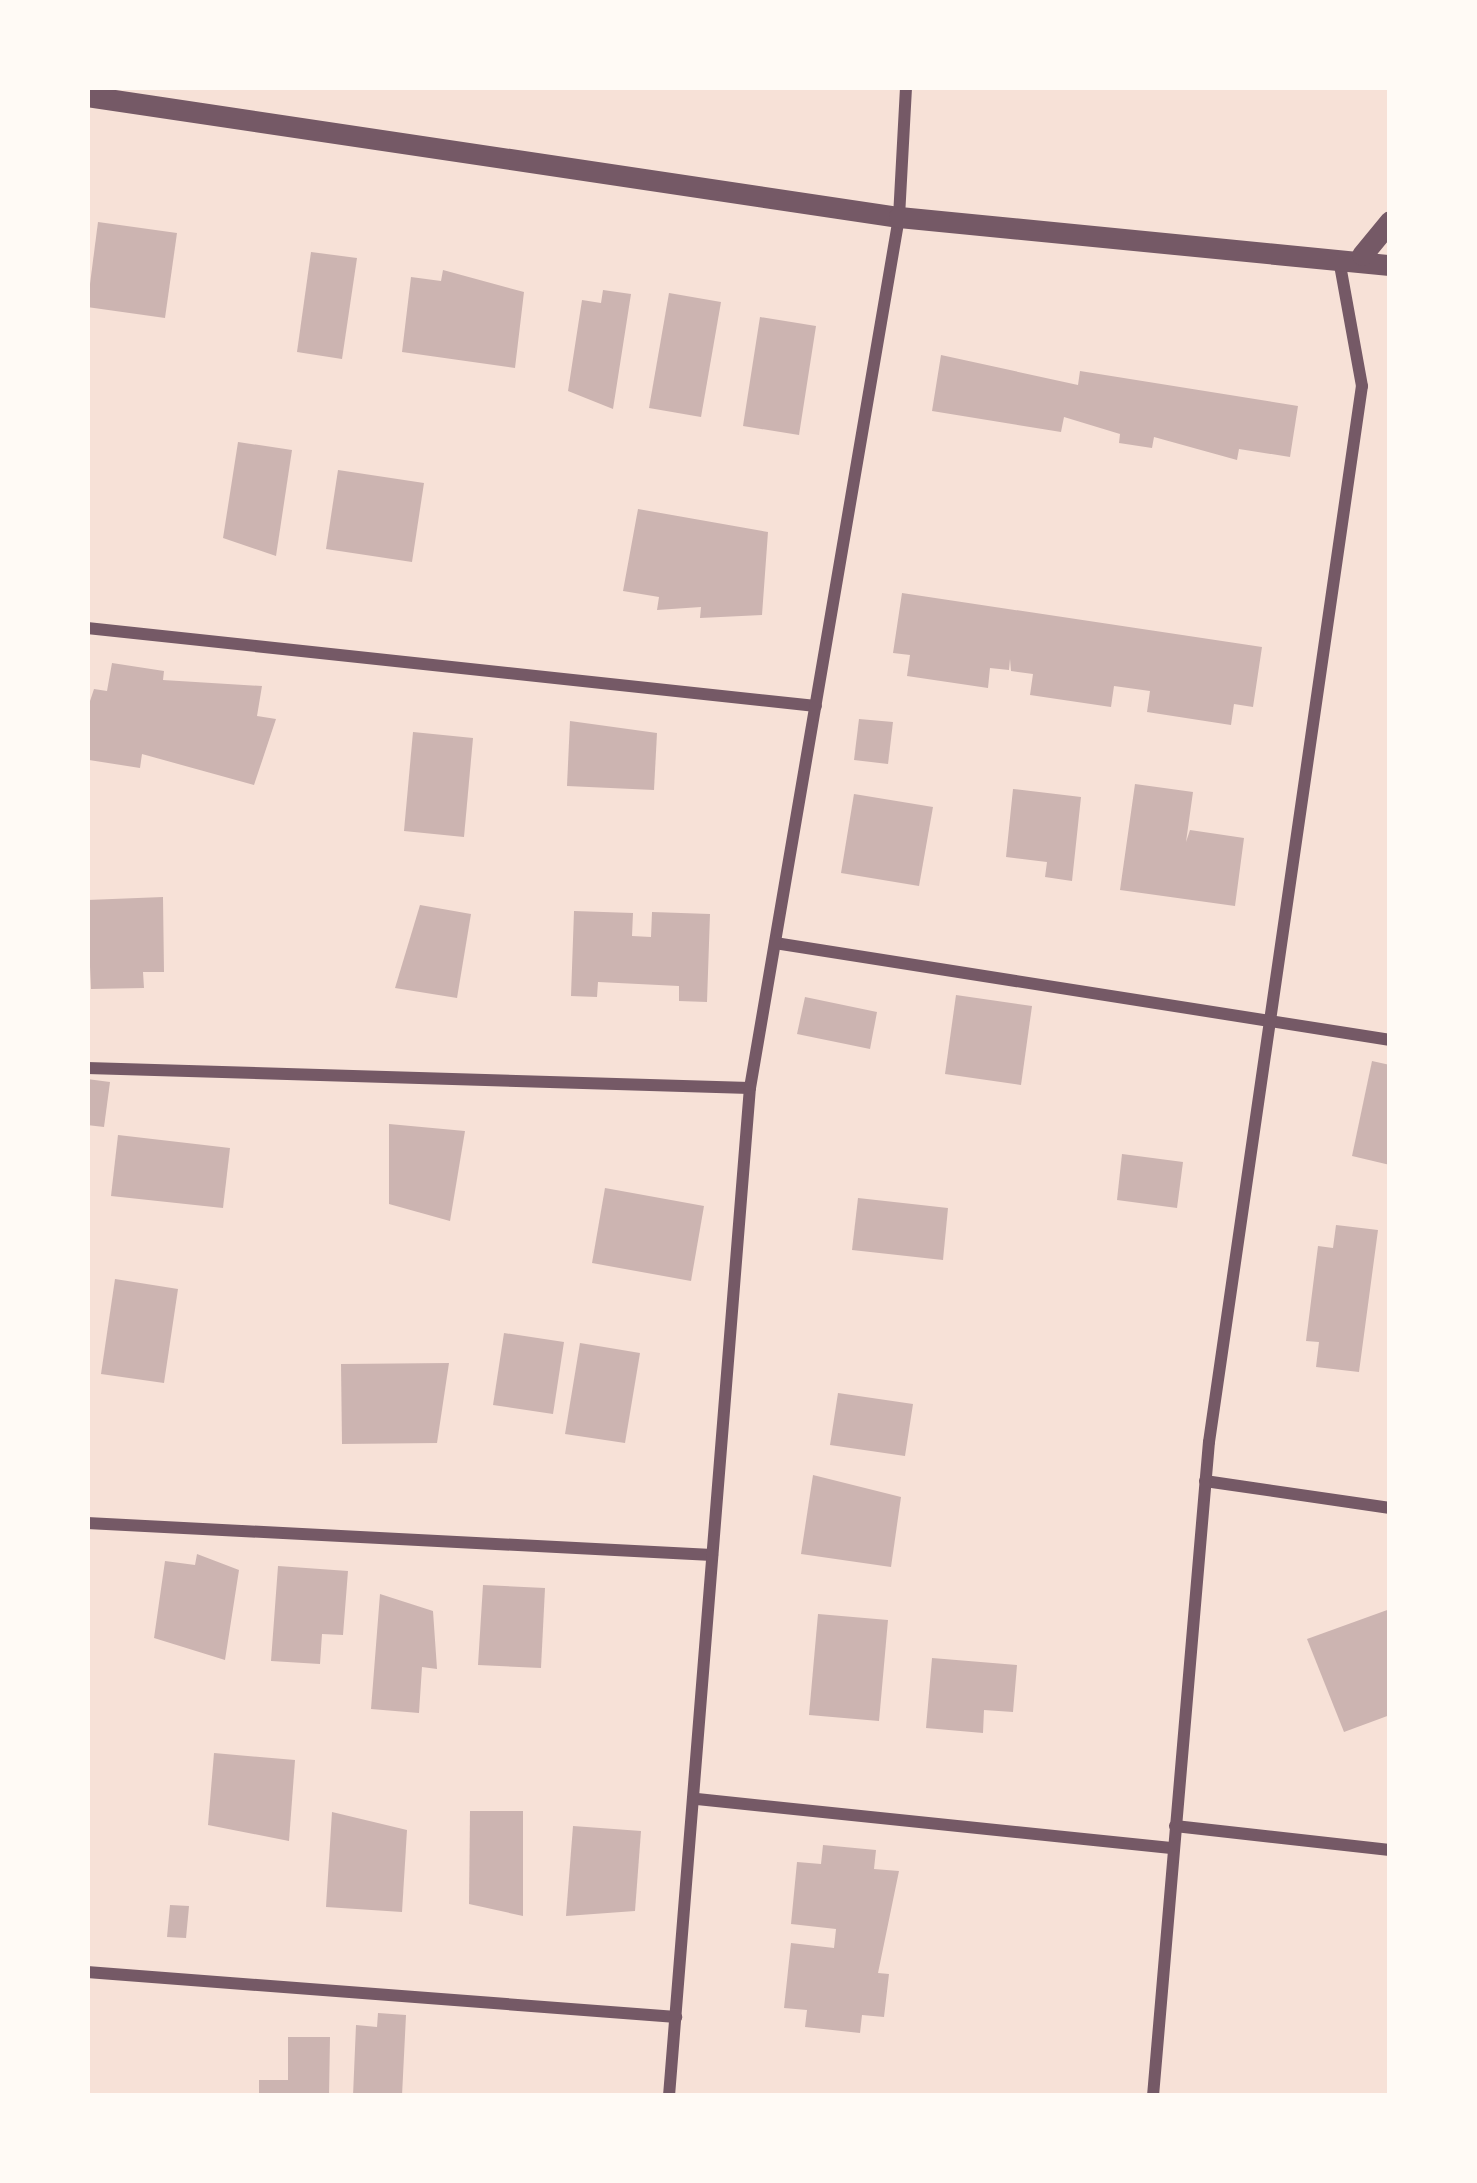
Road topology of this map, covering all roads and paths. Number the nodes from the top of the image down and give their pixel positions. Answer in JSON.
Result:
{"nodes":[{"id":1,"x":906,"y":87,"type":"edge"},
{"id":2,"x":87,"y":96,"type":"edge"},
{"id":3,"x":899,"y":217,"type":"junction"},
{"id":4,"x":1390,"y":221,"type":"edge"},
{"id":5,"x":1362,"y":255,"type":"junction"},
{"id":6,"x":1338,"y":257,"type":"junction"},
{"id":7,"x":1390,"y":265,"type":"edge"},
{"id":8,"x":87,"y":628,"type":"edge"},
{"id":9,"x":816,"y":706,"type":"junction"},
{"id":10,"x":775,"y":944,"type":"junction"},
{"id":11,"x":1264,"y":1022,"type":"junction"},
{"id":12,"x":1390,"y":1040,"type":"edge"},
{"id":13,"x":87,"y":1068,"type":"edge"},
{"id":14,"x":750,"y":1088,"type":"junction"},
{"id":15,"x":1205,"y":1481,"type":"junction"},
{"id":16,"x":1390,"y":1508,"type":"edge"},
{"id":17,"x":87,"y":1523,"type":"edge"},
{"id":18,"x":712,"y":1555,"type":"junction"},
{"id":19,"x":697,"y":1799,"type":"junction"},
{"id":20,"x":1174,"y":1826,"type":"junction"},
{"id":21,"x":1173,"y":1848,"type":"junction"},
{"id":22,"x":1390,"y":1850,"type":"edge"},
{"id":23,"x":87,"y":1972,"type":"edge"},
{"id":24,"x":676,"y":2017,"type":"junction"},
{"id":25,"x":669,"y":2096,"type":"edge"},
{"id":26,"x":1154,"y":2096,"type":"edge"}],
"edges":[{"from":1,"to":3,"type":"street"},
{"from":2,"to":3,"type":"street"},
{"from":3,"to":6,"type":"street"},
{"from":3,"to":9,"type":"street"},
{"from":4,"to":5,"type":"street"},
{"from":5,"to":6,"type":"street"},
{"from":5,"to":7,"type":"street"},
{"from":6,"to":11,"type":"street"},
{"from":8,"to":9,"type":"street"},
{"from":9,"to":10,"type":"street"},
{"from":10,"to":11,"type":"street"},
{"from":10,"to":14,"type":"street"},
{"from":11,"to":12,"type":"street"},
{"from":11,"to":15,"type":"street"},
{"from":13,"to":14,"type":"street"},
{"from":14,"to":18,"type":"street"},
{"from":15,"to":16,"type":"street"},
{"from":15,"to":20,"type":"street"},
{"from":17,"to":18,"type":"street"},
{"from":18,"to":19,"type":"street"},
{"from":19,"to":21,"type":"street"},
{"from":19,"to":24,"type":"street"},
{"from":20,"to":21,"type":"street"},
{"from":20,"to":22,"type":"street"},
{"from":21,"to":26,"type":"street"},
{"from":23,"to":24,"type":"street"},
{"from":24,"to":25,"type":"street"}]}
